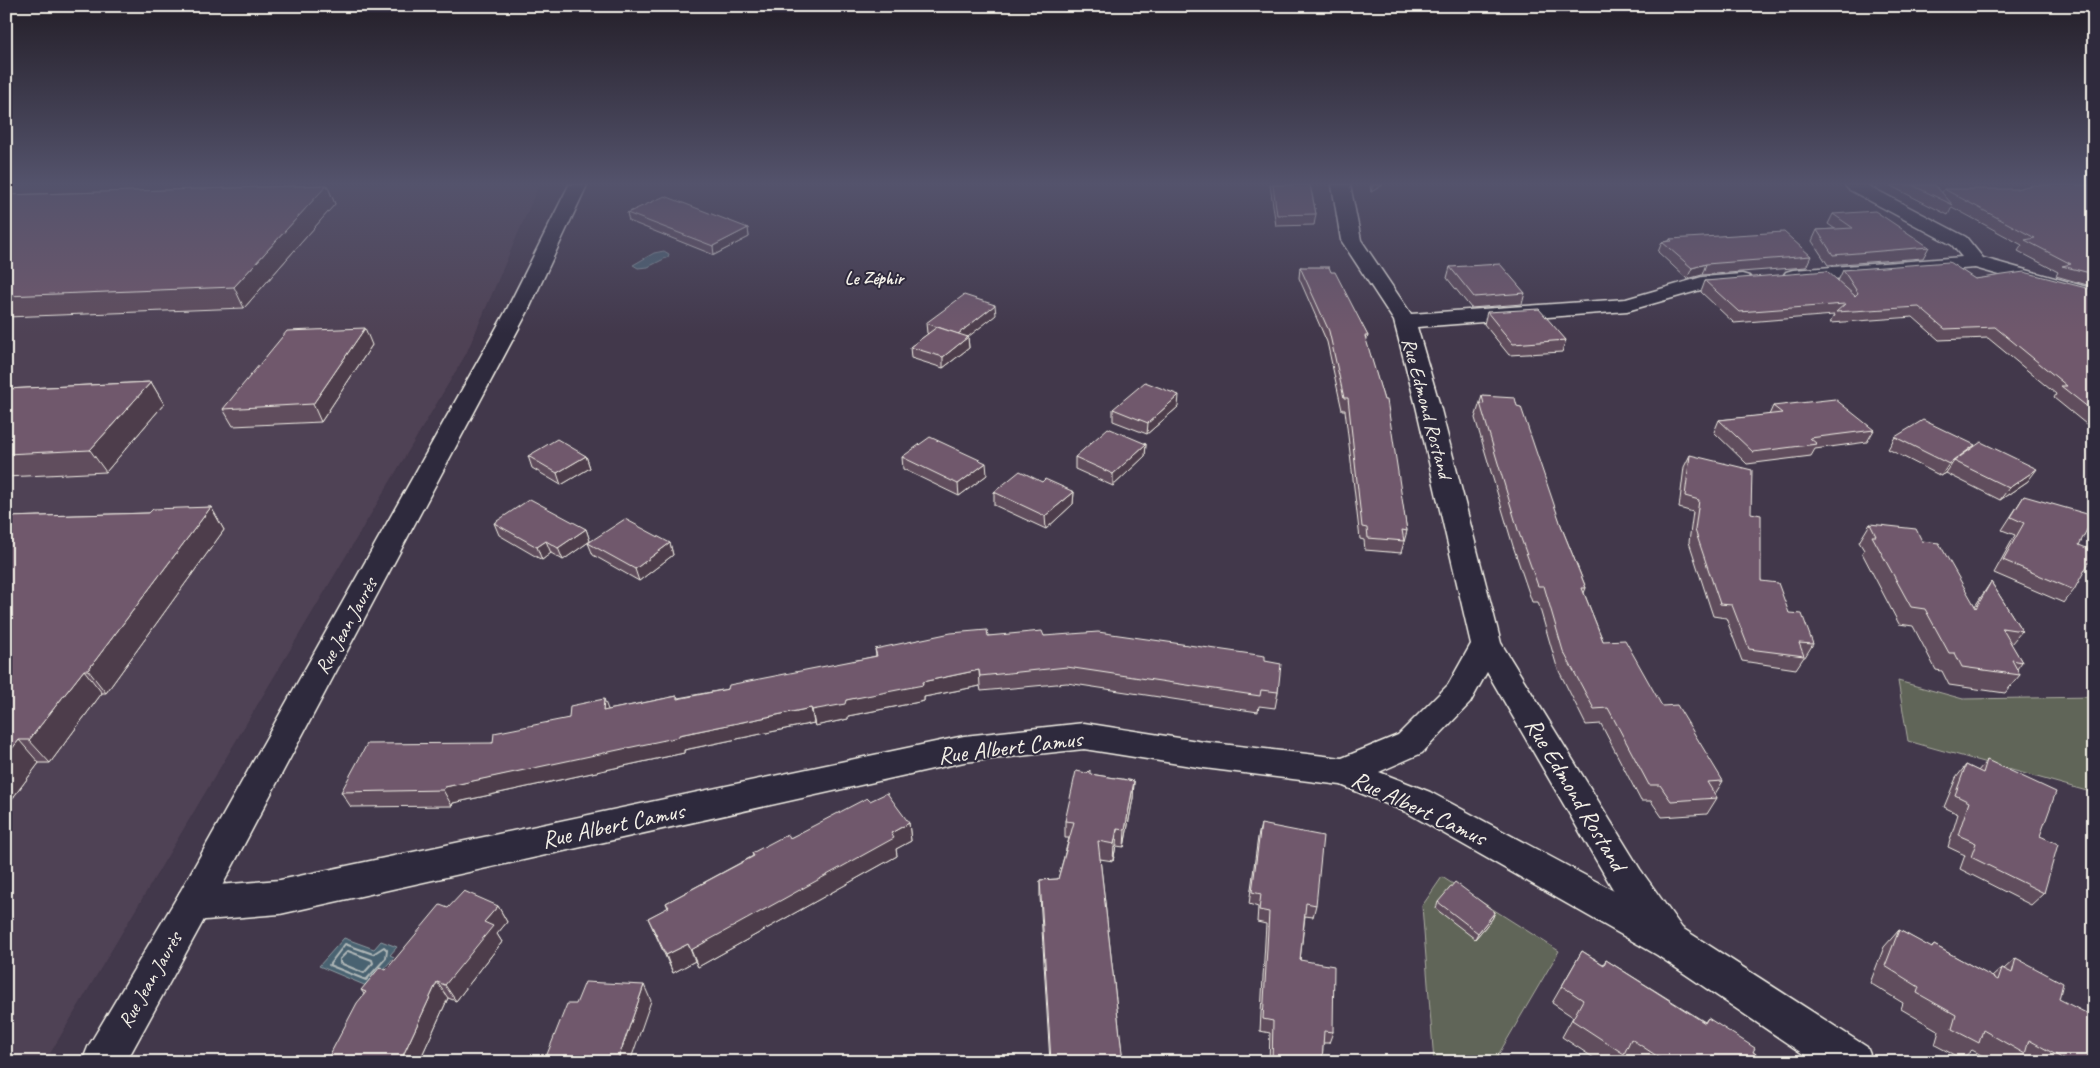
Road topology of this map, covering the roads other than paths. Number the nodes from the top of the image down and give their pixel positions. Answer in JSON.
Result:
{"nodes":[{"id":1,"x":554,"y":235,"type":"edge"},
{"id":2,"x":1350,"y":235,"type":"edge"},
{"id":3,"x":1947,"y":235,"type":"edge"},
{"id":4,"x":1976,"y":262,"type":"junction"},
{"id":5,"x":2094,"y":296,"type":"edge"},
{"id":6,"x":1404,"y":321,"type":"junction"},
{"id":7,"x":1486,"y":644,"type":"junction"},
{"id":8,"x":1344,"y":772,"type":"junction"},
{"id":9,"x":193,"y":904,"type":"junction"},
{"id":10,"x":1671,"y":942,"type":"junction"},
{"id":11,"x":103,"y":1062,"type":"edge"},
{"id":12,"x":1852,"y":1062,"type":"edge"}],
"edges":[{"from":1,"to":9,"type":"street","name":"Rue Jean Jaurès"},
{"from":2,"to":6,"type":"street","name":"Rue Edmond Rostand"},
{"from":3,"to":4,"type":"street"},
{"from":4,"to":5,"type":"street"},
{"from":4,"to":6,"type":"street"},
{"from":6,"to":7,"type":"street","name":"Rue Edmond Rostand"},
{"from":7,"to":8,"type":"street"},
{"from":7,"to":10,"type":"street","name":"Rue Edmond Rostand"},
{"from":8,"to":9,"type":"street","name":"Rue Albert Camus"},
{"from":8,"to":10,"type":"street","name":"Rue Albert Camus"},
{"from":9,"to":11,"type":"street","name":"Rue Jean Jaurès"},
{"from":10,"to":12,"type":"street","name":"Rue Albert Camus"}]}
